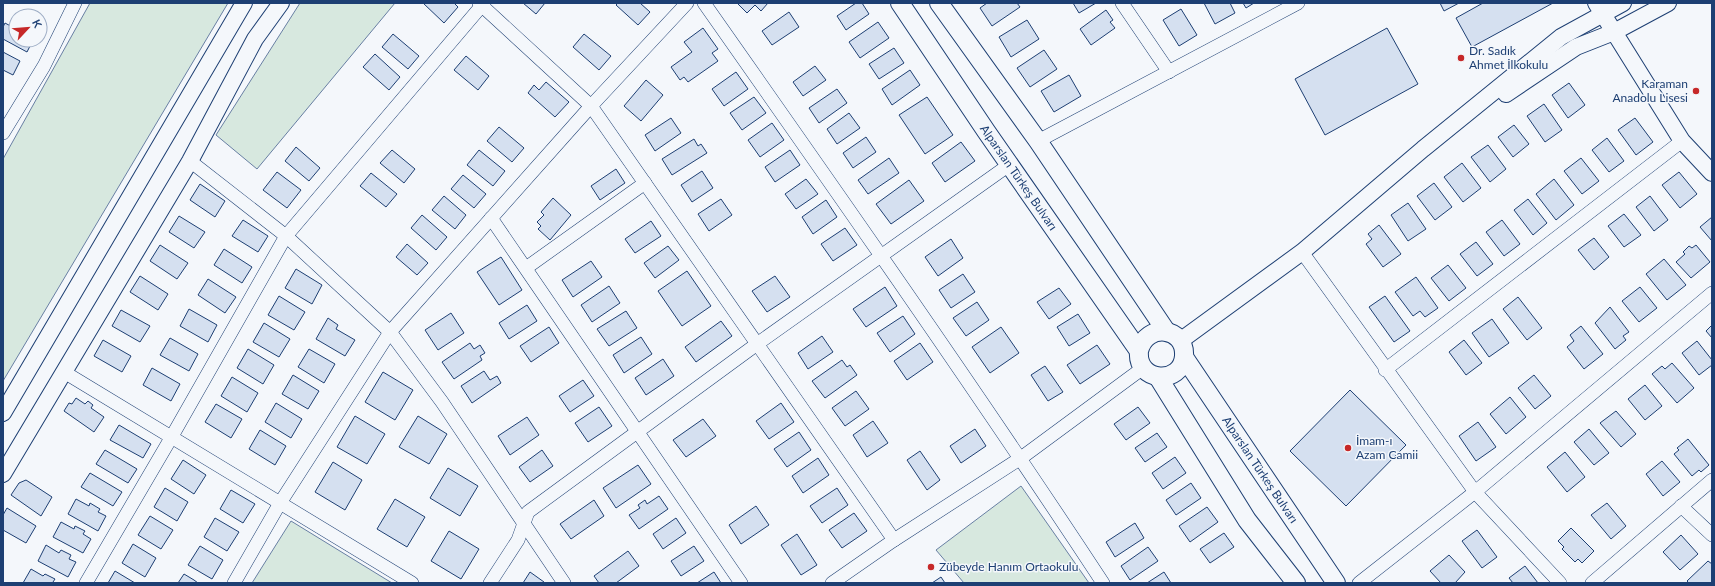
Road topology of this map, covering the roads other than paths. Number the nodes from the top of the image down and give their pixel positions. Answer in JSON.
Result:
{"nodes":[{"id":1,"x":75,"y":3,"type":"edge"},
{"id":2,"x":244,"y":3,"type":"edge"},
{"id":3,"x":280,"y":3,"type":"edge"},
{"id":4,"x":687,"y":3,"type":"edge"},
{"id":5,"x":704,"y":3,"type":"edge"},
{"id":6,"x":900,"y":3,"type":"edge"},
{"id":7,"x":939,"y":3,"type":"edge"},
{"id":8,"x":1122,"y":3,"type":"edge"},
{"id":9,"x":1298,"y":3,"type":"edge"},
{"id":10,"x":1623,"y":3,"type":"edge"},
{"id":11,"x":1668,"y":3,"type":"edge"},
{"id":12,"x":482,"y":4,"type":"edge"},
{"id":13,"x":1599,"y":9,"type":"edge"},
{"id":14,"x":1614,"y":32,"type":"junction"},
{"id":15,"x":1169,"y":72,"type":"junction"},
{"id":16,"x":591,"y":106,"type":"junction"},
{"id":17,"x":3,"y":133,"type":"edge"},
{"id":18,"x":1038,"y":141,"type":"junction"},
{"id":19,"x":1682,"y":141,"type":"junction"},
{"id":20,"x":1423,"y":149,"type":"junction"},
{"id":21,"x":190,"y":161,"type":"junction"},
{"id":22,"x":1009,"y":165,"type":"junction"},
{"id":23,"x":1712,"y":173,"type":"edge"},
{"id":24,"x":645,"y":182,"type":"junction"},
{"id":25,"x":491,"y":218,"type":"junction"},
{"id":26,"x":286,"y":236,"type":"junction"},
{"id":27,"x":1302,"y":252,"type":"junction"},
{"id":28,"x":883,"y":256,"type":"junction"},
{"id":29,"x":526,"y":268,"type":"junction"},
{"id":30,"x":1712,"y":293,"type":"edge"},
{"id":31,"x":390,"y":332,"type":"junction"},
{"id":32,"x":1176,"y":343,"type":"junction"},
{"id":33,"x":757,"y":344,"type":"junction"},
{"id":34,"x":1139,"y":351,"type":"junction"},
{"id":35,"x":1386,"y":370,"type":"junction"},
{"id":36,"x":64,"y":372,"type":"junction"},
{"id":37,"x":1151,"y":372,"type":"junction"},
{"id":38,"x":3,"y":413,"type":"edge"},
{"id":39,"x":638,"y":432,"type":"junction"},
{"id":40,"x":171,"y":438,"type":"junction"},
{"id":41,"x":1021,"y":458,"type":"junction"},
{"id":42,"x":3,"y":474,"type":"edge"},
{"id":43,"x":1712,"y":480,"type":"edge"},
{"id":44,"x":1475,"y":492,"type":"junction"},
{"id":45,"x":280,"y":503,"type":"junction"},
{"id":46,"x":1681,"y":506,"type":"junction"},
{"id":47,"x":524,"y":525,"type":"junction"},
{"id":48,"x":1712,"y":535,"type":"edge"},
{"id":49,"x":894,"y":540,"type":"junction"},
{"id":50,"x":86,"y":583,"type":"edge"},
{"id":51,"x":234,"y":583,"type":"edge"},
{"id":52,"x":412,"y":583,"type":"edge"},
{"id":53,"x":490,"y":583,"type":"edge"},
{"id":54,"x":564,"y":583,"type":"edge"},
{"id":55,"x":741,"y":583,"type":"edge"},
{"id":56,"x":832,"y":583,"type":"edge"},
{"id":57,"x":1103,"y":583,"type":"edge"},
{"id":58,"x":1296,"y":583,"type":"edge"},
{"id":59,"x":1336,"y":583,"type":"edge"},
{"id":60,"x":1359,"y":583,"type":"edge"},
{"id":61,"x":1560,"y":583,"type":"edge"},
{"id":62,"x":1592,"y":583,"type":"edge"}],
"edges":[{"from":1,"to":17,"type":"street"},
{"from":2,"to":38,"type":"street"},
{"from":3,"to":21,"type":"street"},
{"from":4,"to":16,"type":"street"},
{"from":5,"to":28,"type":"street"},
{"from":6,"to":22,"type":"main road","name":"Alparslan Türkeş Bulvarı"},
{"from":7,"to":18,"type":"main road","name":"Alparslan Türkeş Bulvarı"},
{"from":8,"to":15,"type":"street"},
{"from":9,"to":15,"type":"street"},
{"from":10,"to":13,"type":"street"},
{"from":11,"to":14,"type":"street"},
{"from":12,"to":16,"type":"street"},
{"from":12,"to":26,"type":"street"},
{"from":13,"to":14,"type":"street"},
{"from":13,"to":20,"type":"street"},
{"from":14,"to":19,"type":"street"},
{"from":14,"to":20,"type":"street"},
{"from":15,"to":18,"type":"street"},
{"from":16,"to":24,"type":"street"},
{"from":16,"to":25,"type":"street"},
{"from":18,"to":32,"type":"main road","name":"Alparslan Türkeş Bulvarı"},
{"from":19,"to":23,"type":"street"},
{"from":19,"to":35,"type":"street"},
{"from":20,"to":27,"type":"street"},
{"from":21,"to":26,"type":"street"},
{"from":21,"to":36,"type":"street"},
{"from":22,"to":28,"type":"street"},
{"from":22,"to":34,"type":"main road","name":"Alparslan Türkeş Bulvarı"},
{"from":24,"to":29,"type":"street"},
{"from":24,"to":33,"type":"street"},
{"from":25,"to":29,"type":"street"},
{"from":25,"to":31,"type":"street"},
{"from":26,"to":31,"type":"street"},
{"from":26,"to":40,"type":"street"},
{"from":27,"to":32,"type":"street"},
{"from":27,"to":35,"type":"street"},
{"from":28,"to":33,"type":"street"},
{"from":28,"to":41,"type":"street"},
{"from":29,"to":39,"type":"street"},
{"from":30,"to":44,"type":"street"},
{"from":31,"to":45,"type":"street"},
{"from":31,"to":47,"type":"street"},
{"from":32,"to":34,"type":"main road"},
{"from":32,"to":37,"type":"main road"},
{"from":32,"to":59,"type":"main road","name":"Alparslan Türkeş Bulvarı"},
{"from":33,"to":39,"type":"street"},
{"from":33,"to":49,"type":"street"},
{"from":34,"to":37,"type":"main road","name":"Alparslan Türkeş Bulvarı"},
{"from":35,"to":44,"type":"street"},
{"from":36,"to":40,"type":"street"},
{"from":36,"to":42,"type":"street"},
{"from":37,"to":41,"type":"street"},
{"from":37,"to":58,"type":"main road","name":"Alparslan Türkeş Bulvarı"},
{"from":39,"to":47,"type":"street"},
{"from":39,"to":55,"type":"street"},
{"from":40,"to":45,"type":"street"},
{"from":40,"to":50,"type":"street"},
{"from":41,"to":49,"type":"street"},
{"from":41,"to":57,"type":"street"},
{"from":43,"to":46,"type":"street"},
{"from":44,"to":60,"type":"street"},
{"from":44,"to":61,"type":"street"},
{"from":45,"to":51,"type":"street"},
{"from":45,"to":52,"type":"street"},
{"from":46,"to":48,"type":"street"},
{"from":46,"to":62,"type":"street"},
{"from":47,"to":53,"type":"street"},
{"from":47,"to":54,"type":"street"},
{"from":49,"to":56,"type":"street"}]}
